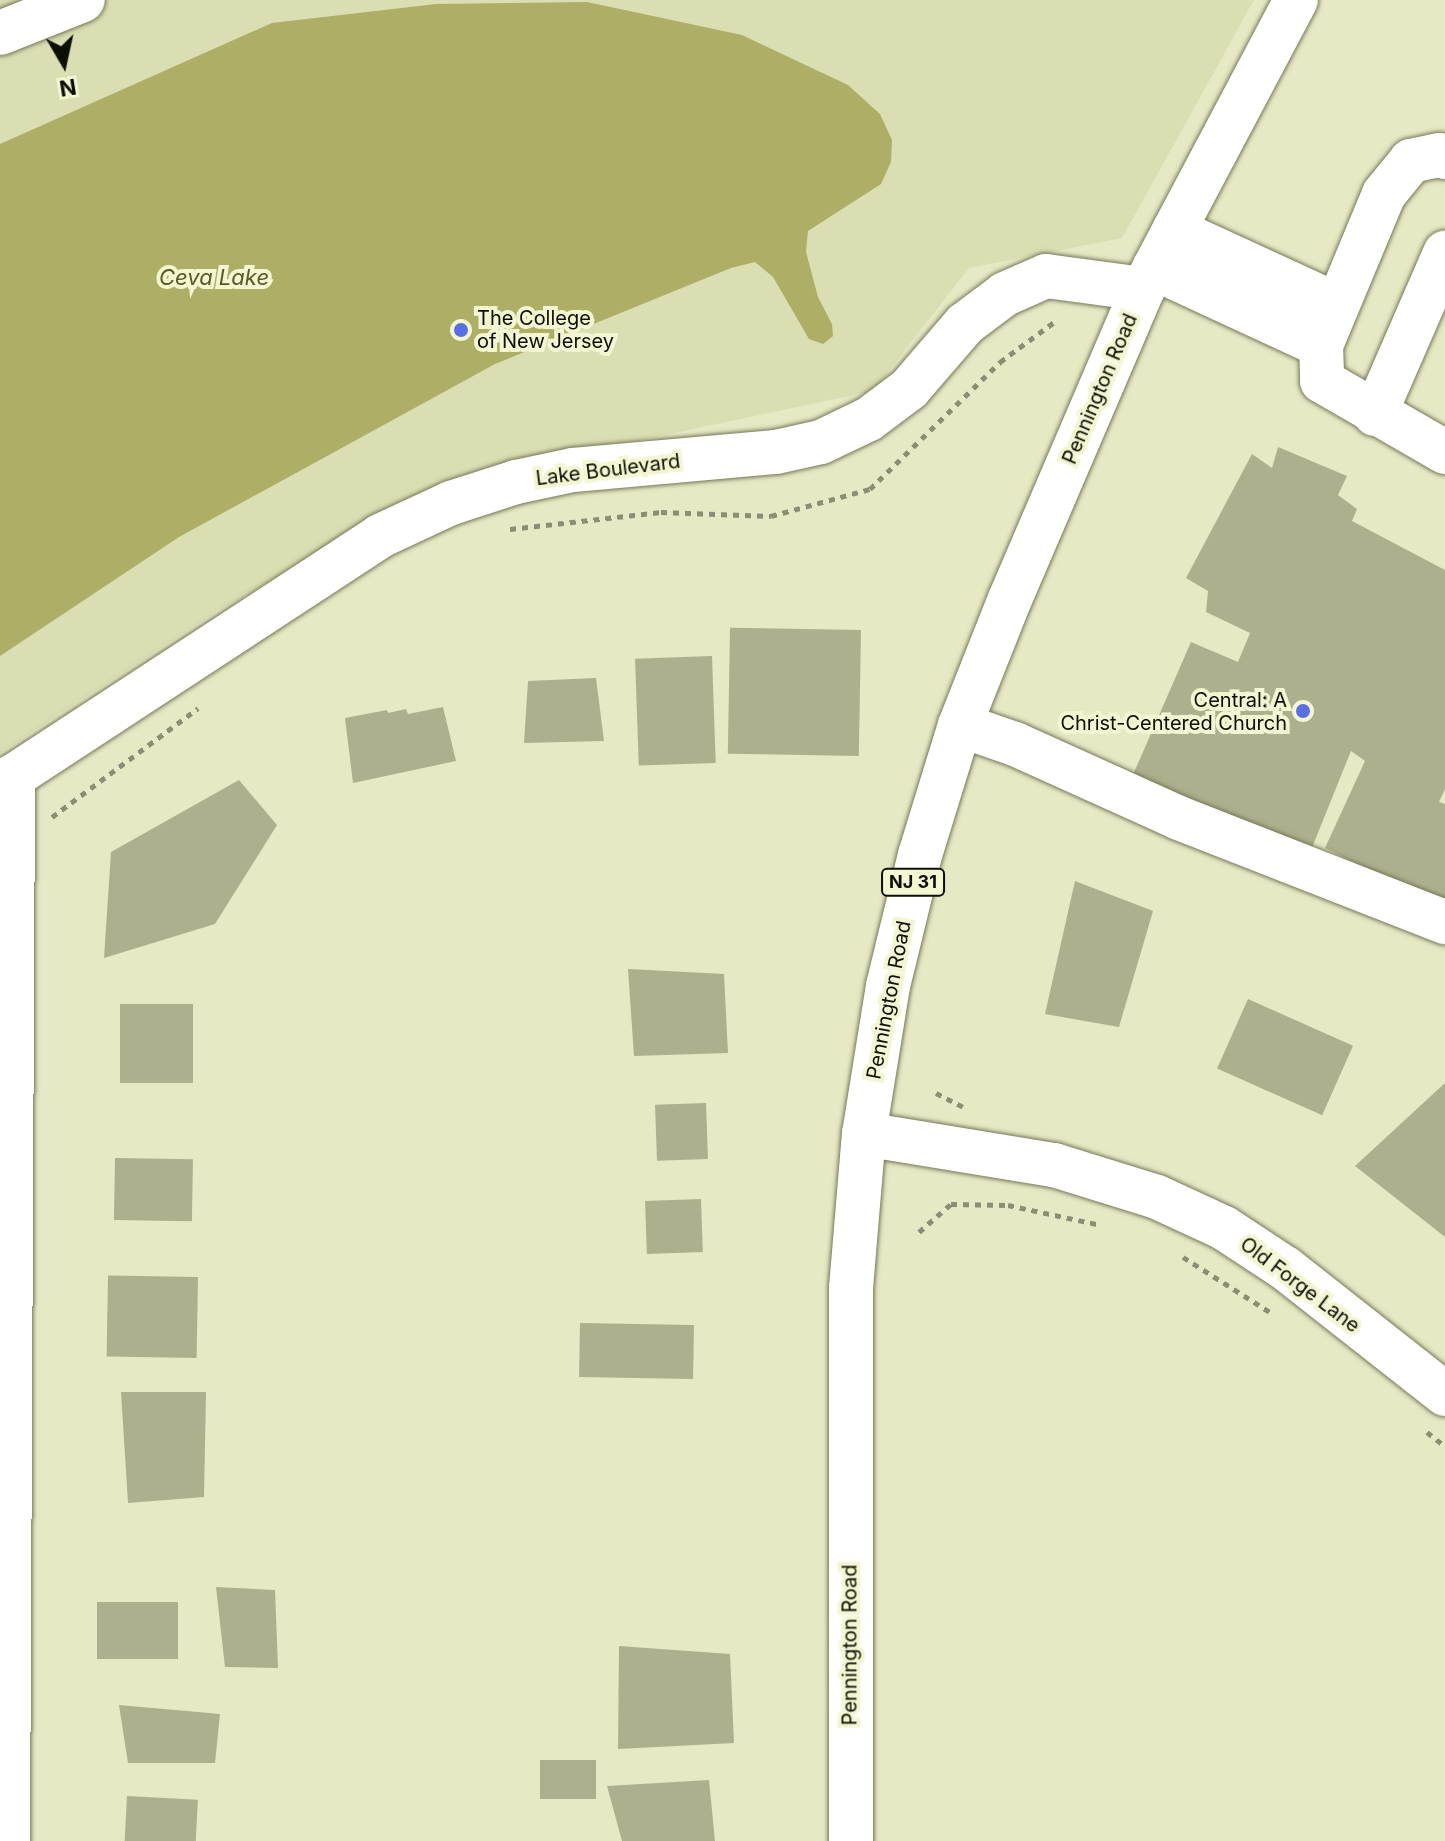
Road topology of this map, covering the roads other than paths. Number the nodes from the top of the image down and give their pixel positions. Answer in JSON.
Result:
{"nodes":[{"id":1,"x":83,"y":0,"type":"edge"},
{"id":2,"x":1296,"y":0,"type":"edge"},
{"id":3,"x":0,"y":33,"type":"edge"},
{"id":4,"x":1428,"y":159,"type":"edge"},
{"id":5,"x":1174,"y":230,"type":"junction"},
{"id":6,"x":1445,"y":253,"type":"edge"},
{"id":7,"x":1148,"y":278,"type":"junction"},
{"id":8,"x":1337,"y":305,"type":"junction"},
{"id":9,"x":1321,"y":345,"type":"junction"},
{"id":10,"x":1366,"y":408,"type":"junction"},
{"id":11,"x":1445,"y":452,"type":"edge"},
{"id":12,"x":960,"y":725,"type":"junction"},
{"id":13,"x":7,"y":781,"type":"edge"},
{"id":14,"x":1445,"y":922,"type":"edge"},
{"id":15,"x":864,"y":1134,"type":"junction"},
{"id":16,"x":1435,"y":1412,"type":"edge"},
{"id":17,"x":4,"y":1502,"type":"edge"},
{"id":18,"x":8,"y":1841,"type":"edge"},
{"id":19,"x":851,"y":1841,"type":"edge"}],
"edges":[{"from":1,"to":3,"type":"street"},
{"from":2,"to":5,"type":"street","name":"Pennington Road","number":"NJ 31"},
{"from":4,"to":8,"type":"street"},
{"from":5,"to":7,"type":"street","name":"Pennington Road","number":"NJ 31"},
{"from":5,"to":8,"type":"street"},
{"from":6,"to":10,"type":"street"},
{"from":7,"to":9,"type":"street","name":"Lake Boulevard"},
{"from":7,"to":12,"type":"street","name":"Pennington Road","number":"NJ 31"},
{"from":7,"to":13,"type":"street","name":"Lake Boulevard"},
{"from":8,"to":9,"type":"street"},
{"from":9,"to":10,"type":"street"},
{"from":10,"to":11,"type":"street"},
{"from":12,"to":14,"type":"street"},
{"from":12,"to":15,"type":"street","name":"Pennington Road","number":"NJ 31"},
{"from":13,"to":17,"type":"street"},
{"from":15,"to":16,"type":"street","name":"Old Forge Lane"},
{"from":15,"to":19,"type":"street","name":"Pennington Road","number":"NJ 31"},
{"from":17,"to":18,"type":"street"}]}
